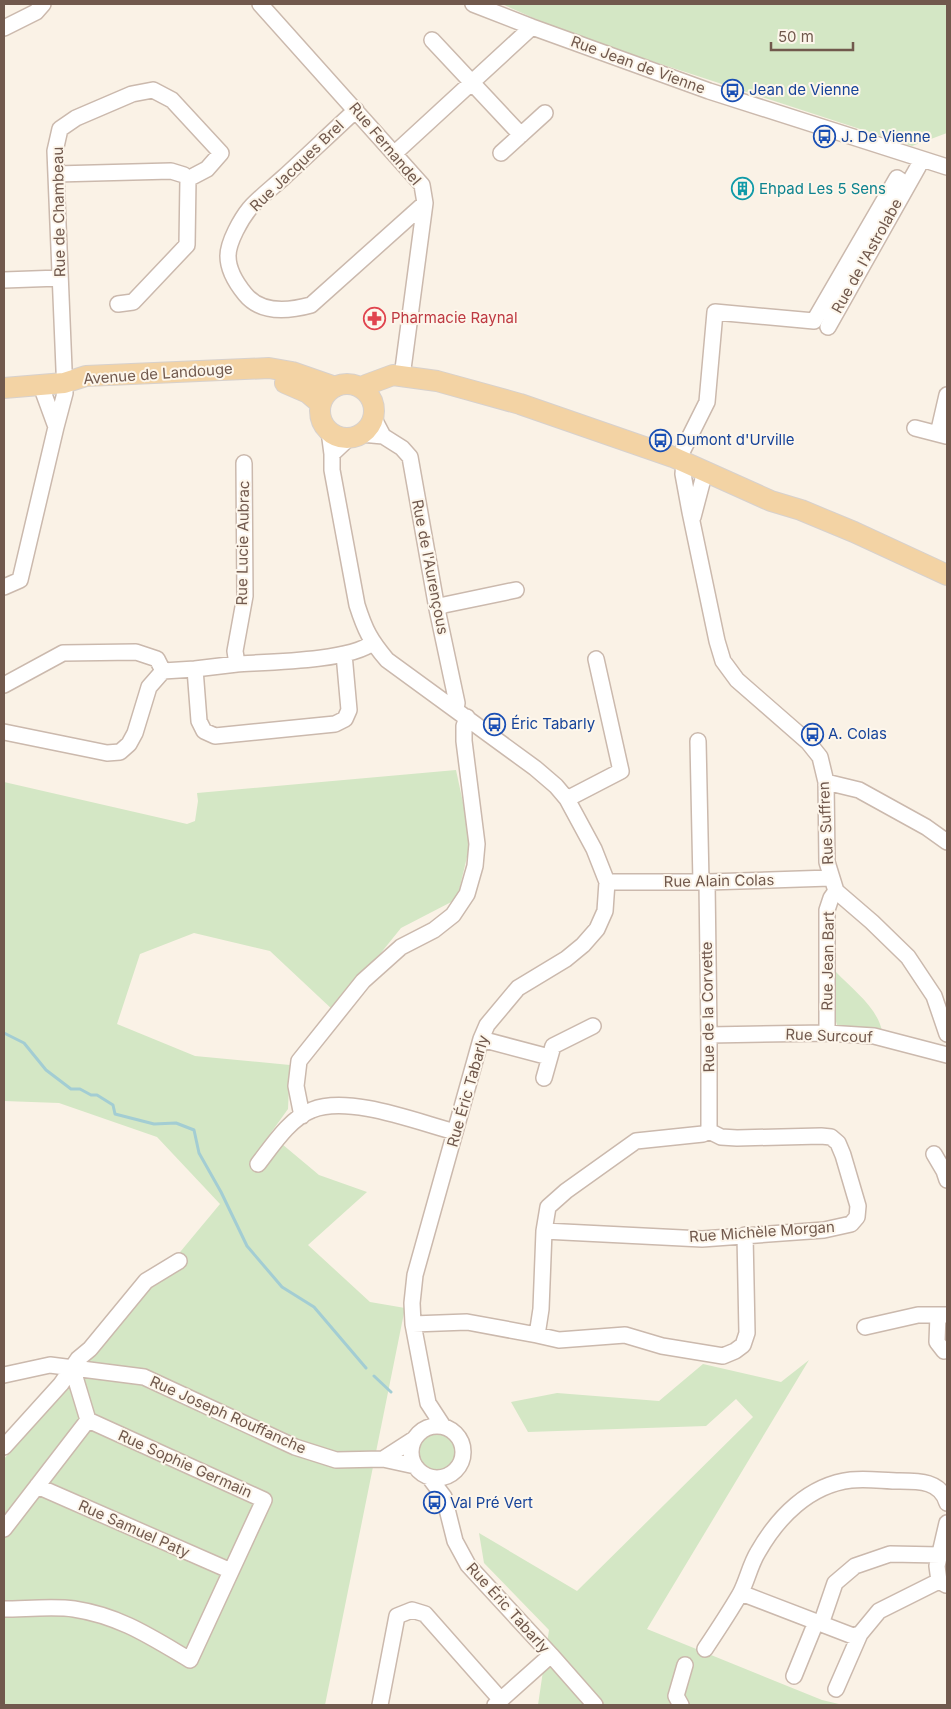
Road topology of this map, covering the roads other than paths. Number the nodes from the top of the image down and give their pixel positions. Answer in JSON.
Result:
{"nodes":[{"id":1,"x":44,"y":4,"type":"edge"},
{"id":2,"x":260,"y":4,"type":"edge"},
{"id":3,"x":473,"y":4,"type":"edge"},
{"id":4,"x":532,"y":27,"type":"junction"},
{"id":5,"x":4,"y":28,"type":"edge"},
{"id":6,"x":432,"y":40,"type":"dead end"},
{"id":7,"x":472,"y":82,"type":"junction"},
{"id":8,"x":356,"y":110,"type":"junction"},
{"id":9,"x":545,"y":113,"type":"dead end"},
{"id":10,"x":521,"y":135,"type":"junction"},
{"id":11,"x":395,"y":153,"type":"junction"},
{"id":12,"x":501,"y":153,"type":"dead end"},
{"id":13,"x":921,"y":159,"type":"junction"},
{"id":14,"x":947,"y":167,"type":"edge"},
{"id":15,"x":56,"y":174,"type":"junction"},
{"id":16,"x":188,"y":180,"type":"junction"},
{"id":17,"x":907,"y":185,"type":"junction"},
{"id":18,"x":425,"y":203,"type":"junction"},
{"id":19,"x":60,"y":278,"type":"junction"},
{"id":20,"x":4,"y":280,"type":"edge"},
{"id":21,"x":118,"y":304,"type":"dead end"},
{"id":22,"x":828,"y":327,"type":"dead end"},
{"id":23,"x":404,"y":377,"type":"junction"},
{"id":24,"x":64,"y":383,"type":"junction"},
{"id":25,"x":41,"y":386,"type":"junction"},
{"id":26,"x":335,"y":387,"type":"junction"},
{"id":27,"x":4,"y":388,"type":"edge"},
{"id":28,"x":361,"y":388,"type":"junction"},
{"id":29,"x":947,"y":395,"type":"edge"},
{"id":30,"x":321,"y":404,"type":"junction"},
{"id":31,"x":374,"y":412,"type":"junction"},
{"id":32,"x":56,"y":428,"type":"junction"},
{"id":33,"x":915,"y":428,"type":"dead end"},
{"id":34,"x":329,"y":431,"type":"junction"},
{"id":35,"x":943,"y":435,"type":"edge"},
{"id":36,"x":355,"y":436,"type":"junction"},
{"id":37,"x":383,"y":436,"type":"junction"},
{"id":38,"x":332,"y":454,"type":"junction"},
{"id":39,"x":681,"y":461,"type":"junction"},
{"id":40,"x":244,"y":463,"type":"dead end"},
{"id":41,"x":706,"y":472,"type":"junction"},
{"id":42,"x":692,"y":523,"type":"junction"},
{"id":43,"x":947,"y":575,"type":"edge"},
{"id":44,"x":4,"y":587,"type":"edge"},
{"id":45,"x":516,"y":590,"type":"dead end"},
{"id":46,"x":437,"y":609,"type":"junction"},
{"id":47,"x":372,"y":643,"type":"junction"},
{"id":48,"x":344,"y":654,"type":"junction"},
{"id":49,"x":596,"y":659,"type":"dead end"},
{"id":50,"x":237,"y":664,"type":"junction"},
{"id":51,"x":195,"y":669,"type":"junction"},
{"id":52,"x":163,"y":671,"type":"junction"},
{"id":53,"x":4,"y":685,"type":"edge"},
{"id":54,"x":461,"y":713,"type":"junction"},
{"id":55,"x":4,"y":732,"type":"edge"},
{"id":56,"x":698,"y":741,"type":"dead end"},
{"id":57,"x":826,"y":782,"type":"junction"},
{"id":58,"x":567,"y":799,"type":"junction"},
{"id":59,"x":947,"y":842,"type":"edge"},
{"id":60,"x":607,"y":882,"type":"junction"},
{"id":61,"x":704,"y":882,"type":"junction"},
{"id":62,"x":833,"y":884,"type":"junction"},
{"id":63,"x":592,"y":1026,"type":"dead end"},
{"id":64,"x":828,"y":1034,"type":"junction"},
{"id":65,"x":947,"y":1034,"type":"edge"},
{"id":66,"x":710,"y":1035,"type":"junction"},
{"id":67,"x":481,"y":1039,"type":"junction"},
{"id":68,"x":947,"y":1055,"type":"edge"},
{"id":69,"x":550,"y":1057,"type":"junction"},
{"id":70,"x":544,"y":1078,"type":"dead end"},
{"id":71,"x":302,"y":1116,"type":"junction"},
{"id":72,"x":708,"y":1131,"type":"junction"},
{"id":73,"x":455,"y":1132,"type":"junction"},
{"id":74,"x":934,"y":1154,"type":"dead end"},
{"id":75,"x":258,"y":1164,"type":"dead end"},
{"id":76,"x":947,"y":1180,"type":"edge"},
{"id":77,"x":544,"y":1231,"type":"junction"},
{"id":78,"x":745,"y":1235,"type":"junction"},
{"id":79,"x":179,"y":1261,"type":"dead end"},
{"id":80,"x":942,"y":1315,"type":"edge"},
{"id":81,"x":413,"y":1324,"type":"junction"},
{"id":82,"x":865,"y":1327,"type":"dead end"},
{"id":83,"x":537,"y":1335,"type":"junction"},
{"id":84,"x":944,"y":1351,"type":"dead end"},
{"id":85,"x":72,"y":1367,"type":"junction"},
{"id":86,"x":4,"y":1375,"type":"edge"},
{"id":87,"x":428,"y":1403,"type":"junction"},
{"id":88,"x":88,"y":1420,"type":"junction"},
{"id":89,"x":442,"y":1426,"type":"junction"},
{"id":90,"x":418,"y":1434,"type":"junction"},
{"id":91,"x":4,"y":1447,"type":"edge"},
{"id":92,"x":383,"y":1459,"type":"junction"},
{"id":93,"x":414,"y":1466,"type":"junction"},
{"id":94,"x":454,"y":1472,"type":"junction"},
{"id":95,"x":429,"y":1477,"type":"junction"},
{"id":96,"x":37,"y":1486,"type":"junction"},
{"id":97,"x":444,"y":1498,"type":"junction"},
{"id":98,"x":947,"y":1503,"type":"edge"},
{"id":99,"x":947,"y":1523,"type":"edge"},
{"id":100,"x":4,"y":1529,"type":"edge"},
{"id":101,"x":940,"y":1555,"type":"junction"},
{"id":102,"x":231,"y":1571,"type":"junction"},
{"id":103,"x":943,"y":1583,"type":"edge"},
{"id":104,"x":740,"y":1592,"type":"junction"},
{"id":105,"x":4,"y":1610,"type":"edge"},
{"id":106,"x":818,"y":1623,"type":"junction"},
{"id":107,"x":860,"y":1634,"type":"junction"},
{"id":108,"x":705,"y":1649,"type":"dead end"},
{"id":109,"x":551,"y":1655,"type":"junction"},
{"id":110,"x":686,"y":1665,"type":"dead end"},
{"id":111,"x":794,"y":1676,"type":"dead end"},
{"id":112,"x":836,"y":1689,"type":"dead end"},
{"id":113,"x":498,"y":1702,"type":"edge"},
{"id":114,"x":380,"y":1705,"type":"edge"},
{"id":115,"x":595,"y":1705,"type":"edge"},
{"id":116,"x":681,"y":1705,"type":"edge"}],
"edges":[{"from":1,"to":5,"type":"street"},
{"from":2,"to":8,"type":"street","name":"Rue Fernandel"},
{"from":3,"to":4,"type":"street","name":"Rue Jean de Vienne"},
{"from":4,"to":7,"type":"street"},
{"from":4,"to":13,"type":"street","name":"Rue Jean de Vienne"},
{"from":6,"to":7,"type":"street"},
{"from":7,"to":10,"type":"street"},
{"from":7,"to":11,"type":"street"},
{"from":8,"to":11,"type":"street","name":"Rue Fernandel"},
{"from":8,"to":18,"type":"street","name":"Rue Jacques Brel"},
{"from":9,"to":10,"type":"street"},
{"from":10,"to":12,"type":"street"},
{"from":11,"to":18,"type":"street","name":"Rue Fernandel"},
{"from":13,"to":14,"type":"street","name":"Rue Jean de Vienne"},
{"from":13,"to":17,"type":"street","name":"Rue de l'Astrolabe"},
{"from":15,"to":16,"type":"street"},
{"from":15,"to":16,"type":"street","name":"Rue de Chambeau"},
{"from":15,"to":19,"type":"street","name":"Rue de Chambeau"},
{"from":16,"to":21,"type":"street"},
{"from":17,"to":22,"type":"street","name":"Rue de l'Astrolabe"},
{"from":17,"to":39,"type":"street","name":"Rue de l'Astrolabe"},
{"from":18,"to":23,"type":"street","name":"Rue Fernandel"},
{"from":19,"to":20,"type":"street"},
{"from":19,"to":24,"type":"street","name":"Rue de Chambeau"},
{"from":23,"to":28,"type":"main road"},
{"from":23,"to":31,"type":"main road"},
{"from":23,"to":39,"type":"main road"},
{"from":24,"to":25,"type":"main road"},
{"from":24,"to":26,"type":"main road","name":"Avenue de Landouge"},
{"from":24,"to":30,"type":"main road","name":"Avenue de Landouge"},
{"from":24,"to":32,"type":"street","name":"Rue de Chambeau"},
{"from":25,"to":27,"type":"main road"},
{"from":25,"to":32,"type":"street"},
{"from":26,"to":28,"type":"main road"},
{"from":26,"to":30,"type":"main road"},
{"from":28,"to":31,"type":"main road"},
{"from":29,"to":35,"type":"street"},
{"from":30,"to":34,"type":"main road"},
{"from":31,"to":36,"type":"main road"},
{"from":31,"to":37,"type":"street","name":"Rue de l'Aurençous"},
{"from":32,"to":44,"type":"street","name":"Rue de Chambeau"},
{"from":33,"to":35,"type":"street"},
{"from":34,"to":36,"type":"main road"},
{"from":34,"to":38,"type":"street","name":"Rue Éric Tabarly"},
{"from":36,"to":37,"type":"street","name":"Rue de l'Aurençous"},
{"from":36,"to":38,"type":"street"},
{"from":37,"to":46,"type":"street","name":"Rue de l'Aurençous"},
{"from":38,"to":47,"type":"street","name":"Rue Éric Tabarly"},
{"from":39,"to":41,"type":"main road"},
{"from":39,"to":42,"type":"street","name":"Rue Suffren"},
{"from":40,"to":50,"type":"street","name":"Rue Lucie Aubrac"},
{"from":41,"to":42,"type":"street","name":"Rue Suffren"},
{"from":41,"to":43,"type":"main road"},
{"from":42,"to":57,"type":"street","name":"Rue Suffren"},
{"from":45,"to":46,"type":"street"},
{"from":46,"to":54,"type":"street","name":"Rue de l'Aurençous"},
{"from":47,"to":48,"type":"street"},
{"from":47,"to":54,"type":"street","name":"Rue Éric Tabarly"},
{"from":48,"to":50,"type":"street"},
{"from":48,"to":51,"type":"street"},
{"from":49,"to":58,"type":"street"},
{"from":50,"to":51,"type":"street"},
{"from":51,"to":52,"type":"street"},
{"from":52,"to":53,"type":"street"},
{"from":52,"to":55,"type":"street"},
{"from":54,"to":58,"type":"street","name":"Rue Éric Tabarly"},
{"from":54,"to":71,"type":"street","name":"Rue de l'Aurençous"},
{"from":56,"to":61,"type":"street","name":"Rue de la Corvette"},
{"from":57,"to":59,"type":"street"},
{"from":57,"to":62,"type":"street","name":"Rue Suffren"},
{"from":58,"to":60,"type":"street","name":"Rue Éric Tabarly"},
{"from":60,"to":61,"type":"street","name":"Rue Alain Colas"},
{"from":60,"to":67,"type":"street","name":"Rue Éric Tabarly"},
{"from":61,"to":62,"type":"street","name":"Rue Alain Colas"},
{"from":61,"to":66,"type":"street","name":"Rue de la Corvette"},
{"from":62,"to":64,"type":"street","name":"Rue Jean Bart"},
{"from":62,"to":65,"type":"street"},
{"from":63,"to":69,"type":"street"},
{"from":64,"to":66,"type":"street","name":"Rue Surcouf"},
{"from":64,"to":68,"type":"street","name":"Rue Surcouf"},
{"from":66,"to":72,"type":"street","name":"Rue de la Corvette"},
{"from":67,"to":69,"type":"street"},
{"from":67,"to":73,"type":"street","name":"Rue Éric Tabarly"},
{"from":69,"to":70,"type":"street"},
{"from":71,"to":73,"type":"street"},
{"from":71,"to":75,"type":"street"},
{"from":72,"to":77,"type":"street"},
{"from":72,"to":78,"type":"street","name":"Rue Michèle Morgan"},
{"from":73,"to":81,"type":"street","name":"Rue Éric Tabarly"},
{"from":74,"to":76,"type":"street"},
{"from":77,"to":78,"type":"street","name":"Rue Michèle Morgan"},
{"from":77,"to":83,"type":"street"},
{"from":78,"to":83,"type":"street"},
{"from":79,"to":85,"type":"street"},
{"from":80,"to":82,"type":"street"},
{"from":80,"to":84,"type":"street"},
{"from":81,"to":83,"type":"street"},
{"from":81,"to":87,"type":"street","name":"Rue Éric Tabarly"},
{"from":85,"to":86,"type":"street","name":"Rue Joseph Rouffanche"},
{"from":85,"to":88,"type":"street"},
{"from":85,"to":91,"type":"street"},
{"from":85,"to":92,"type":"street","name":"Rue Joseph Rouffanche"},
{"from":87,"to":89,"type":"street","name":"Rue Éric Tabarly"},
{"from":87,"to":90,"type":"street","name":"Rue Éric Tabarly"},
{"from":88,"to":96,"type":"street"},
{"from":88,"to":102,"type":"street","name":"Rue Sophie Germain"},
{"from":89,"to":90,"type":"street"},
{"from":89,"to":94,"type":"street"},
{"from":90,"to":92,"type":"street"},
{"from":90,"to":93,"type":"street"},
{"from":92,"to":93,"type":"street","name":"Rue Joseph Rouffanche"},
{"from":93,"to":95,"type":"street"},
{"from":94,"to":95,"type":"street"},
{"from":94,"to":97,"type":"street"},
{"from":95,"to":97,"type":"street","name":"Rue Éric Tabarly"},
{"from":96,"to":100,"type":"street"},
{"from":96,"to":102,"type":"street","name":"Rue Samuel Paty"},
{"from":97,"to":109,"type":"street","name":"Rue Éric Tabarly"},
{"from":98,"to":104,"type":"street"},
{"from":99,"to":101,"type":"street"},
{"from":101,"to":103,"type":"street"},
{"from":101,"to":106,"type":"street"},
{"from":102,"to":105,"type":"street"},
{"from":103,"to":107,"type":"street"},
{"from":104,"to":106,"type":"street"},
{"from":104,"to":108,"type":"street"},
{"from":106,"to":107,"type":"street"},
{"from":106,"to":111,"type":"street"},
{"from":107,"to":112,"type":"street"},
{"from":109,"to":113,"type":"street"},
{"from":109,"to":115,"type":"street","name":"Rue Éric Tabarly"},
{"from":110,"to":116,"type":"street"},
{"from":113,"to":114,"type":"street"}]}
